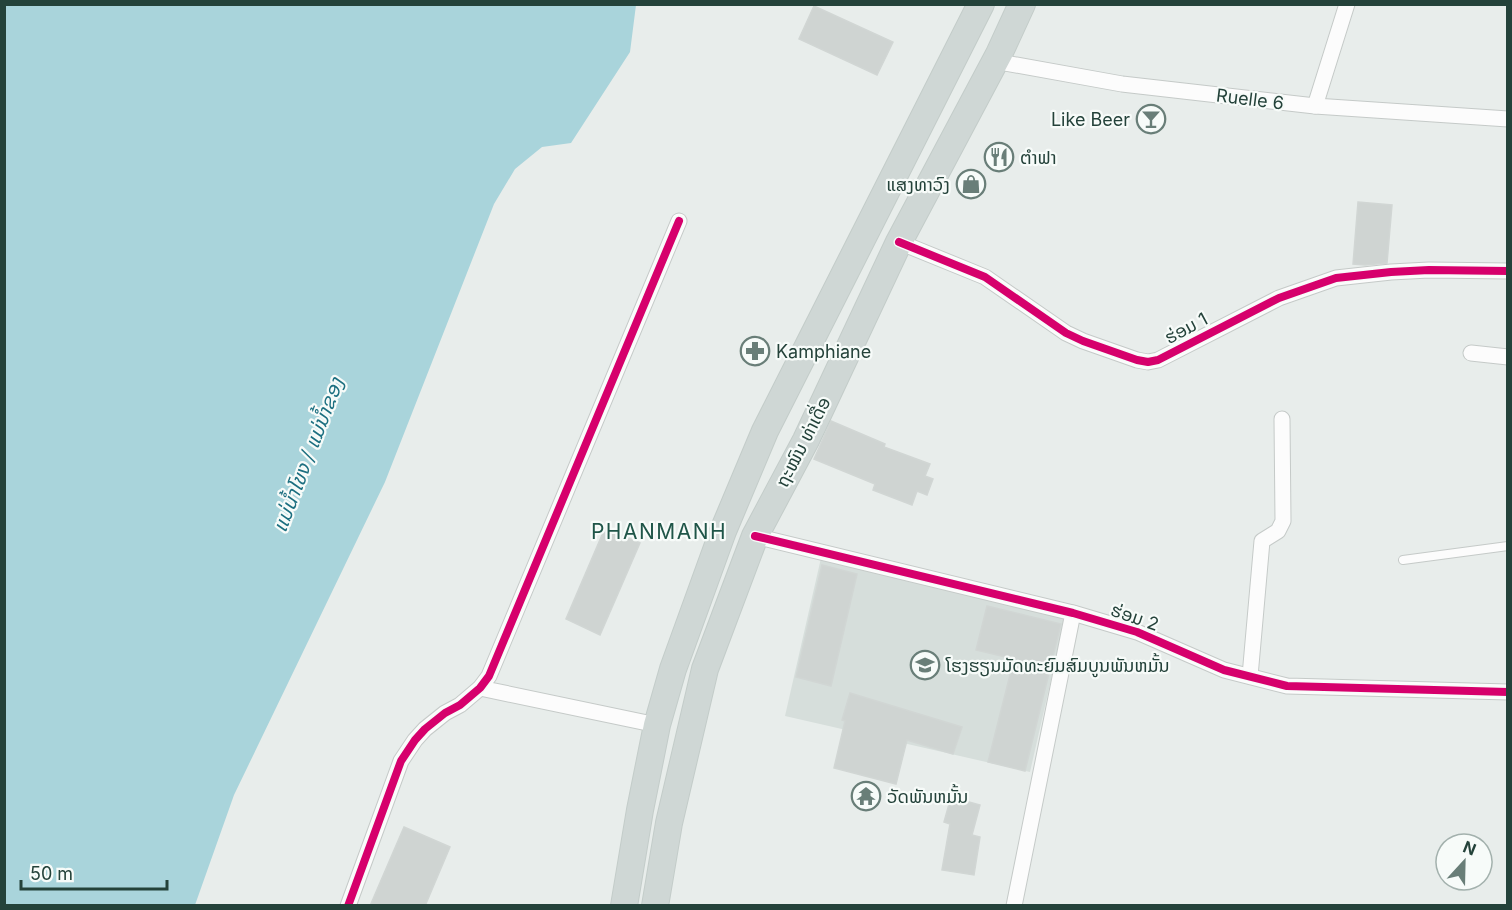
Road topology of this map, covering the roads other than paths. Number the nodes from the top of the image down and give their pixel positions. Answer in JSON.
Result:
{"nodes":[{"id":1,"x":981,"y":4,"type":"edge"},
{"id":2,"x":1022,"y":4,"type":"edge"},
{"id":3,"x":1347,"y":4,"type":"edge"},
{"id":4,"x":965,"y":37,"type":"junction"},
{"id":5,"x":996,"y":58,"type":"junction"},
{"id":6,"x":1315,"y":106,"type":"junction"},
{"id":7,"x":1508,"y":119,"type":"edge"},
{"id":8,"x":679,"y":221,"type":"dead end"},
{"id":9,"x":899,"y":242,"type":"junction"},
{"id":10,"x":1508,"y":271,"type":"edge"},
{"id":11,"x":1471,"y":353,"type":"dead end"},
{"id":12,"x":1508,"y":357,"type":"edge"},
{"id":13,"x":1282,"y":419,"type":"dead end"},
{"id":14,"x":755,"y":536,"type":"junction"},
{"id":15,"x":1508,"y":546,"type":"edge"},
{"id":16,"x":1403,"y":560,"type":"dead end"},
{"id":17,"x":1073,"y":613,"type":"junction"},
{"id":18,"x":1250,"y":676,"type":"junction"},
{"id":19,"x":480,"y":688,"type":"junction"},
{"id":20,"x":1508,"y":692,"type":"edge"},
{"id":21,"x":657,"y":725,"type":"junction"},
{"id":22,"x":348,"y":906,"type":"edge"},
{"id":23,"x":624,"y":906,"type":"edge"},
{"id":24,"x":655,"y":906,"type":"edge"},
{"id":25,"x":1014,"y":906,"type":"edge"}],
"edges":[{"from":1,"to":4,"type":"main road","name":"ຖະໝົນ ທ່າເດື່ອ"},
{"from":2,"to":5,"type":"main road","name":"ຖະໝົນ ທ່າເດື່ອ"},
{"from":3,"to":6,"type":"street"},
{"from":4,"to":5,"type":"main road"},
{"from":4,"to":21,"type":"main road","name":"ຖະໝົນ ທ່າເດື່ອ"},
{"from":5,"to":6,"type":"street","name":"Ruelle 6"},
{"from":5,"to":9,"type":"main road","name":"ຖະໝົນ ທ່າເດື່ອ"},
{"from":6,"to":7,"type":"street","name":"Ruelle 6"},
{"from":8,"to":19,"type":"street"},
{"from":9,"to":10,"type":"street","name":"ຮ່ອມ 1"},
{"from":9,"to":14,"type":"main road","name":"ຖະໝົນ ທ່າເດື່ອ"},
{"from":11,"to":12,"type":"street"},
{"from":13,"to":18,"type":"street"},
{"from":14,"to":17,"type":"street","name":"ຮ່ອມ 2"},
{"from":14,"to":24,"type":"main road","name":"ຖະໝົນ ທ່າເດື່ອ"},
{"from":15,"to":16,"type":"lane"},
{"from":17,"to":18,"type":"street","name":"ຮ່ອມ 2"},
{"from":17,"to":25,"type":"street"},
{"from":18,"to":20,"type":"street","name":"ຮ່ອມ 2"},
{"from":19,"to":21,"type":"street"},
{"from":19,"to":22,"type":"street"},
{"from":21,"to":23,"type":"main road","name":"ຖະໝົນ ທ່າເດື່ອ"}]}
